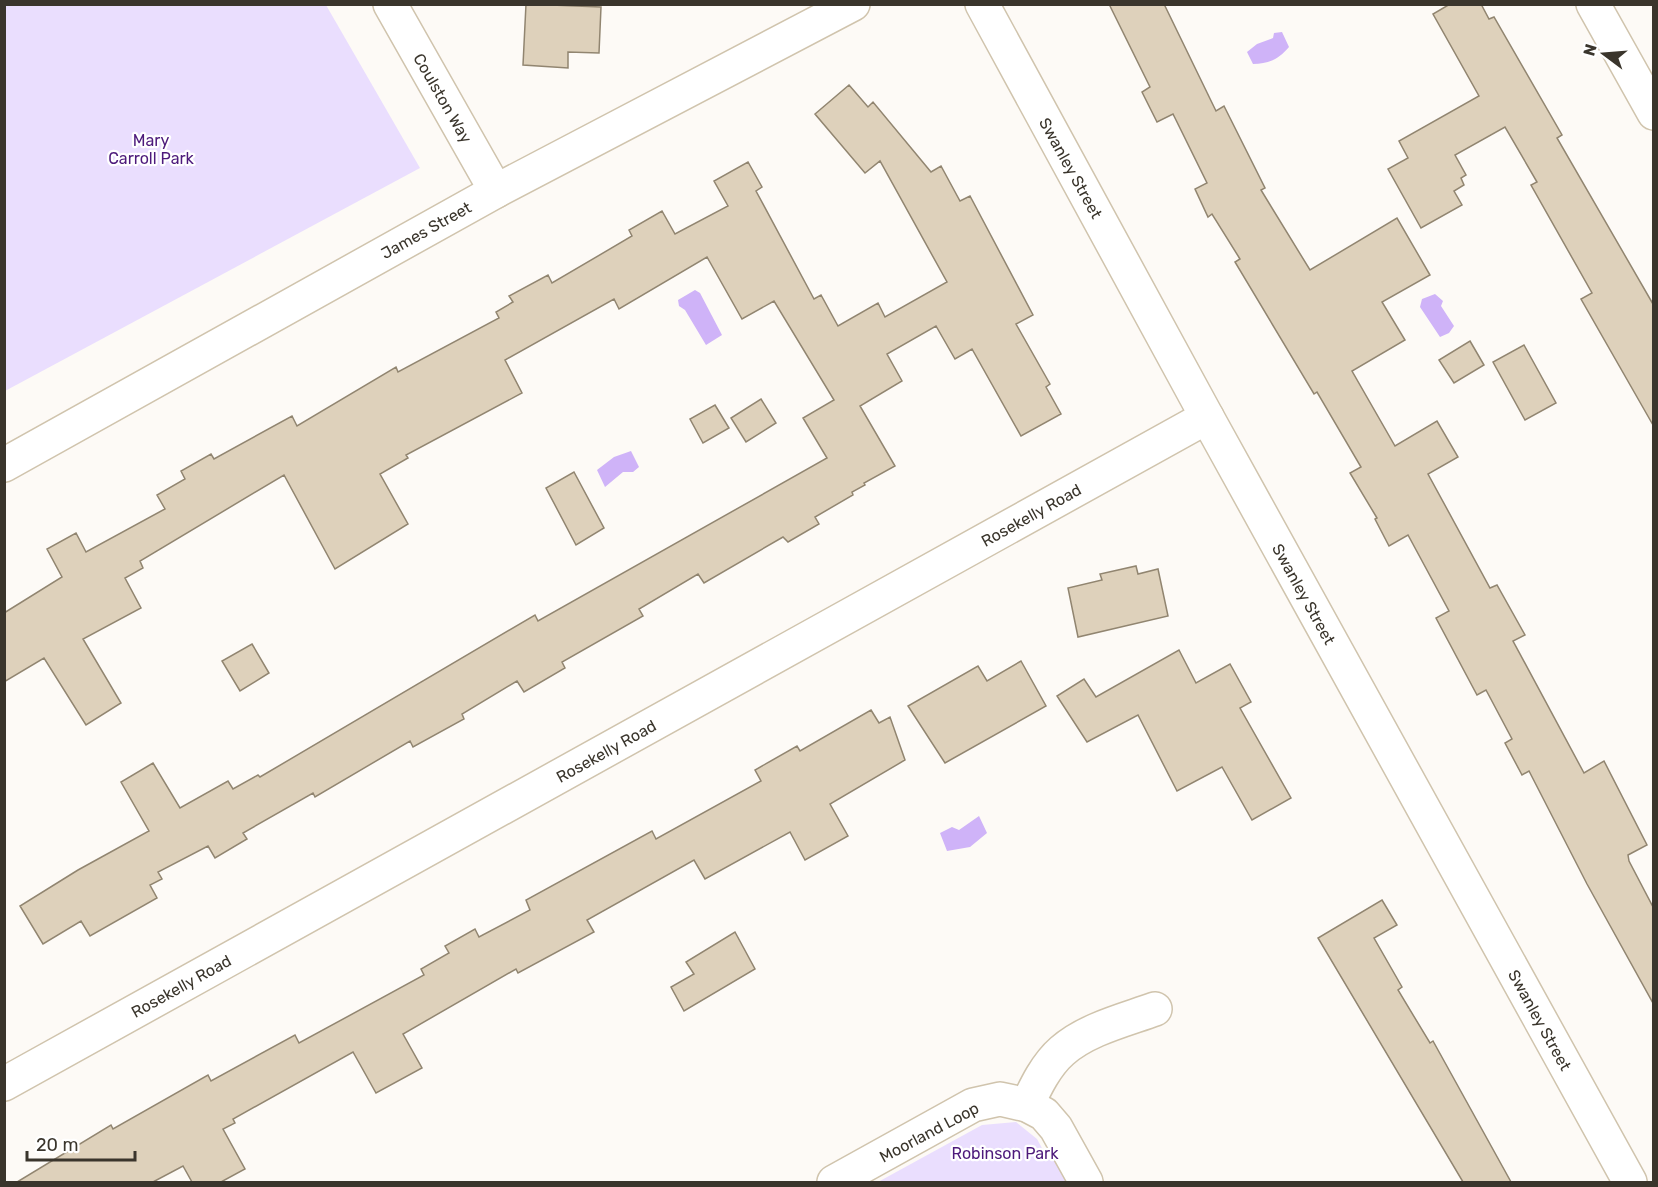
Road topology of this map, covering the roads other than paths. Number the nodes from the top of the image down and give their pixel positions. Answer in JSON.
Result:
{"nodes":[{"id":1,"x":390,"y":4,"type":"edge"},
{"id":2,"x":853,"y":4,"type":"edge"},
{"id":3,"x":982,"y":4,"type":"edge"},
{"id":4,"x":1593,"y":4,"type":"edge"},
{"id":5,"x":1653,"y":113,"type":"edge"},
{"id":6,"x":496,"y":191,"type":"junction"},
{"id":7,"x":1207,"y":417,"type":"junction"},
{"id":8,"x":4,"y":465,"type":"edge"},
{"id":9,"x":1155,"y":1009,"type":"dead end"},
{"id":10,"x":4,"y":1084,"type":"edge"},
{"id":11,"x":1027,"y":1105,"type":"junction"},
{"id":12,"x":834,"y":1182,"type":"edge"},
{"id":13,"x":1086,"y":1182,"type":"edge"},
{"id":14,"x":1630,"y":1182,"type":"edge"}],
"edges":[{"from":1,"to":6,"type":"street","name":"Coulston Way"},
{"from":2,"to":6,"type":"street","name":"James Street"},
{"from":3,"to":7,"type":"street","name":"Swanley Street"},
{"from":4,"to":5,"type":"street"},
{"from":6,"to":8,"type":"street","name":"James Street"},
{"from":7,"to":10,"type":"street","name":"Rosekelly Road"},
{"from":7,"to":14,"type":"street","name":"Swanley Street"},
{"from":9,"to":11,"type":"street"},
{"from":11,"to":12,"type":"street","name":"Moorland Loop"},
{"from":11,"to":13,"type":"street","name":"Moorland Loop"}]}
